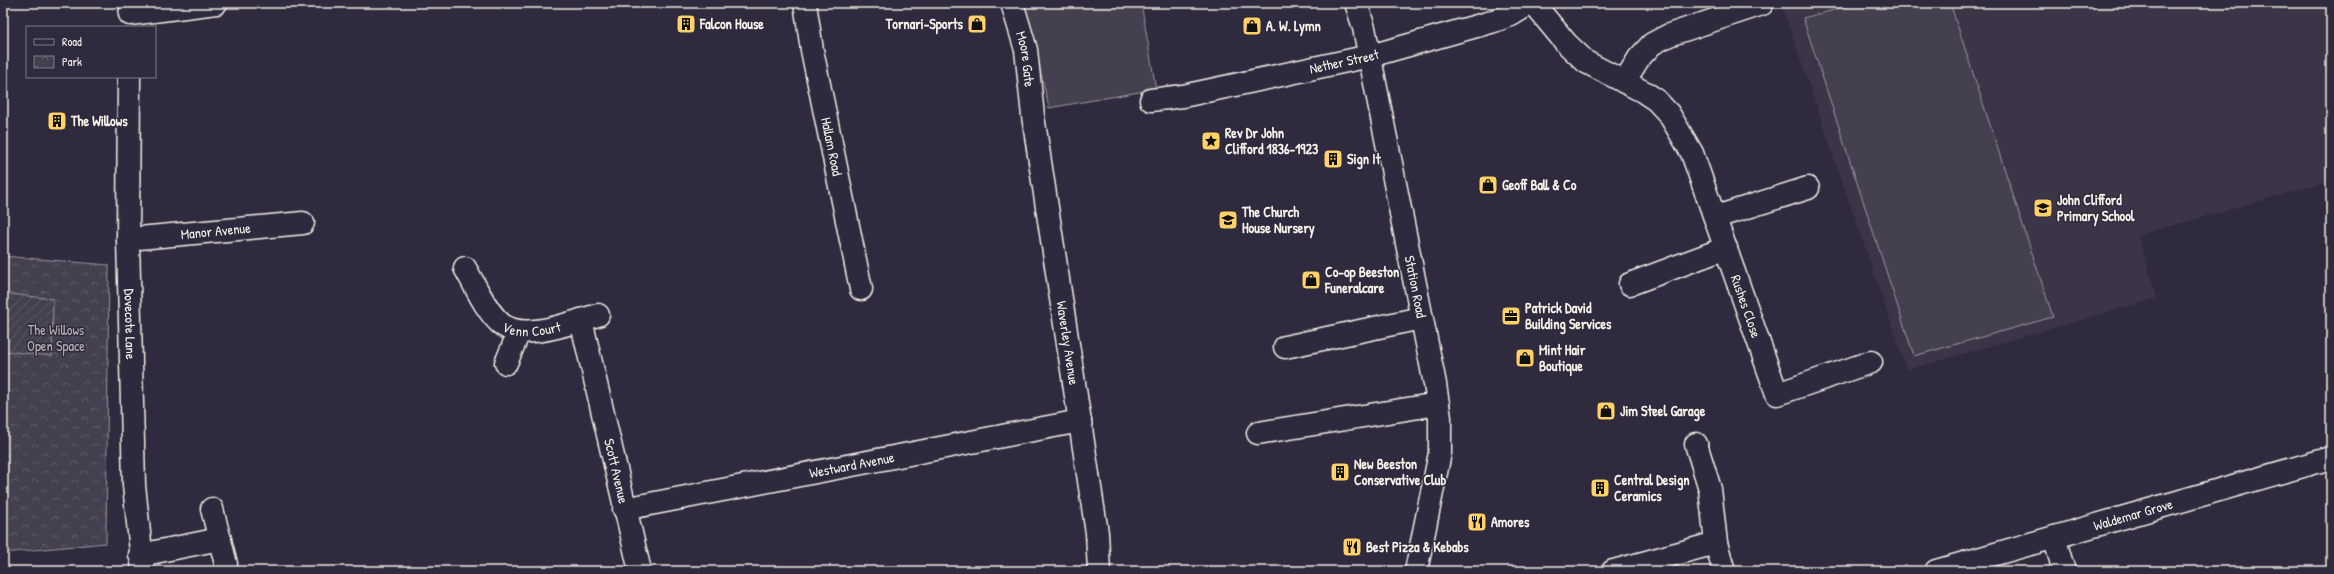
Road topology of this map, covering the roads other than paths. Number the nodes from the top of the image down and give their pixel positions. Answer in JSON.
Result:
{"nodes":[{"id":1,"x":216,"y":3,"type":"edge"},
{"id":2,"x":805,"y":3,"type":"edge"},
{"id":3,"x":1012,"y":3,"type":"edge"},
{"id":4,"x":1356,"y":3,"type":"edge"},
{"id":5,"x":1532,"y":3,"type":"edge"},
{"id":6,"x":1762,"y":4,"type":"edge"},
{"id":7,"x":130,"y":15,"type":"edge"},
{"id":8,"x":1370,"y":56,"type":"junction"},
{"id":9,"x":129,"y":78,"type":"edge"},
{"id":10,"x":1624,"y":82,"type":"junction"},
{"id":11,"x":1151,"y":100,"type":"dead end"},
{"id":12,"x":1033,"y":116,"type":"joint"},
{"id":13,"x":1808,"y":188,"type":"dead end"},
{"id":14,"x":1716,"y":217,"type":"junction"},
{"id":15,"x":303,"y":223,"type":"dead end"},
{"id":16,"x":128,"y":239,"type":"junction"},
{"id":17,"x":1726,"y":248,"type":"junction"},
{"id":18,"x":465,"y":268,"type":"dead end"},
{"id":19,"x":1630,"y":284,"type":"dead end"},
{"id":20,"x":861,"y":289,"type":"dead end"},
{"id":21,"x":1421,"y":318,"type":"junction"},
{"id":22,"x":519,"y":332,"type":"junction"},
{"id":23,"x":1285,"y":347,"type":"dead end"},
{"id":24,"x":1871,"y":362,"type":"dead end"},
{"id":25,"x":506,"y":363,"type":"dead end"},
{"id":26,"x":592,"y":371,"type":"joint"},
{"id":27,"x":1438,"y":404,"type":"junction"},
{"id":28,"x":1080,"y":421,"type":"junction"},
{"id":29,"x":1258,"y":433,"type":"dead end"},
{"id":30,"x":1696,"y":444,"type":"dead end"},
{"id":31,"x":2331,"y":458,"type":"edge"},
{"id":32,"x":212,"y":508,"type":"dead end"},
{"id":33,"x":624,"y":508,"type":"junction"},
{"id":34,"x":2054,"y":537,"type":"junction"},
{"id":35,"x":220,"y":539,"type":"junction"},
{"id":36,"x":1716,"y":543,"type":"junction"},
{"id":37,"x":141,"y":563,"type":"edge"},
{"id":38,"x":226,"y":564,"type":"dead end"},
{"id":39,"x":640,"y":571,"type":"edge"},
{"id":40,"x":1099,"y":571,"type":"edge"},
{"id":41,"x":1416,"y":571,"type":"edge"},
{"id":42,"x":1613,"y":571,"type":"edge"},
{"id":43,"x":1724,"y":571,"type":"edge"},
{"id":44,"x":1936,"y":571,"type":"edge"},
{"id":45,"x":2064,"y":571,"type":"edge"}],
"edges":[{"from":1,"to":7,"type":"street"},
{"from":2,"to":20,"type":"street","name":"Hallam Road"},
{"from":3,"to":12,"type":"street","name":"Moore Gate"},
{"from":4,"to":8,"type":"street","name":"Station Road"},
{"from":5,"to":8,"type":"street","name":"Nether Street"},
{"from":5,"to":10,"type":"street","name":"Rushes Close"},
{"from":6,"to":10,"type":"street"},
{"from":8,"to":11,"type":"street","name":"Nether Street"},
{"from":8,"to":21,"type":"street","name":"Station Road"},
{"from":9,"to":16,"type":"street","name":"Dovecote Lane"},
{"from":10,"to":14,"type":"street","name":"Rushes Close"},
{"from":12,"to":28,"type":"street","name":"Waverley Avenue"},
{"from":13,"to":14,"type":"street"},
{"from":14,"to":17,"type":"street","name":"Rushes Close"},
{"from":15,"to":16,"type":"street","name":"Manor Avenue"},
{"from":16,"to":37,"type":"street","name":"Dovecote Lane"},
{"from":17,"to":19,"type":"street"},
{"from":17,"to":24,"type":"street","name":"Rushes Close"},
{"from":18,"to":22,"type":"street","name":"Venn Court"},
{"from":21,"to":23,"type":"street"},
{"from":21,"to":27,"type":"street","name":"Station Road"},
{"from":22,"to":25,"type":"street"},
{"from":22,"to":26,"type":"street","name":"Venn Court"},
{"from":26,"to":33,"type":"street","name":"Scott Avenue"},
{"from":27,"to":29,"type":"street"},
{"from":27,"to":41,"type":"street","name":"Station Road"},
{"from":28,"to":33,"type":"street","name":"Westward Avenue"},
{"from":28,"to":40,"type":"street","name":"Waverley Avenue"},
{"from":30,"to":36,"type":"street"},
{"from":31,"to":34,"type":"street","name":"Waldemar Grove"},
{"from":32,"to":35,"type":"street"},
{"from":33,"to":39,"type":"street","name":"Scott Avenue"},
{"from":34,"to":44,"type":"street","name":"Waldemar Grove"},
{"from":34,"to":45,"type":"street"},
{"from":35,"to":37,"type":"street"},
{"from":35,"to":38,"type":"street"},
{"from":36,"to":42,"type":"street"},
{"from":36,"to":43,"type":"street"}]}
